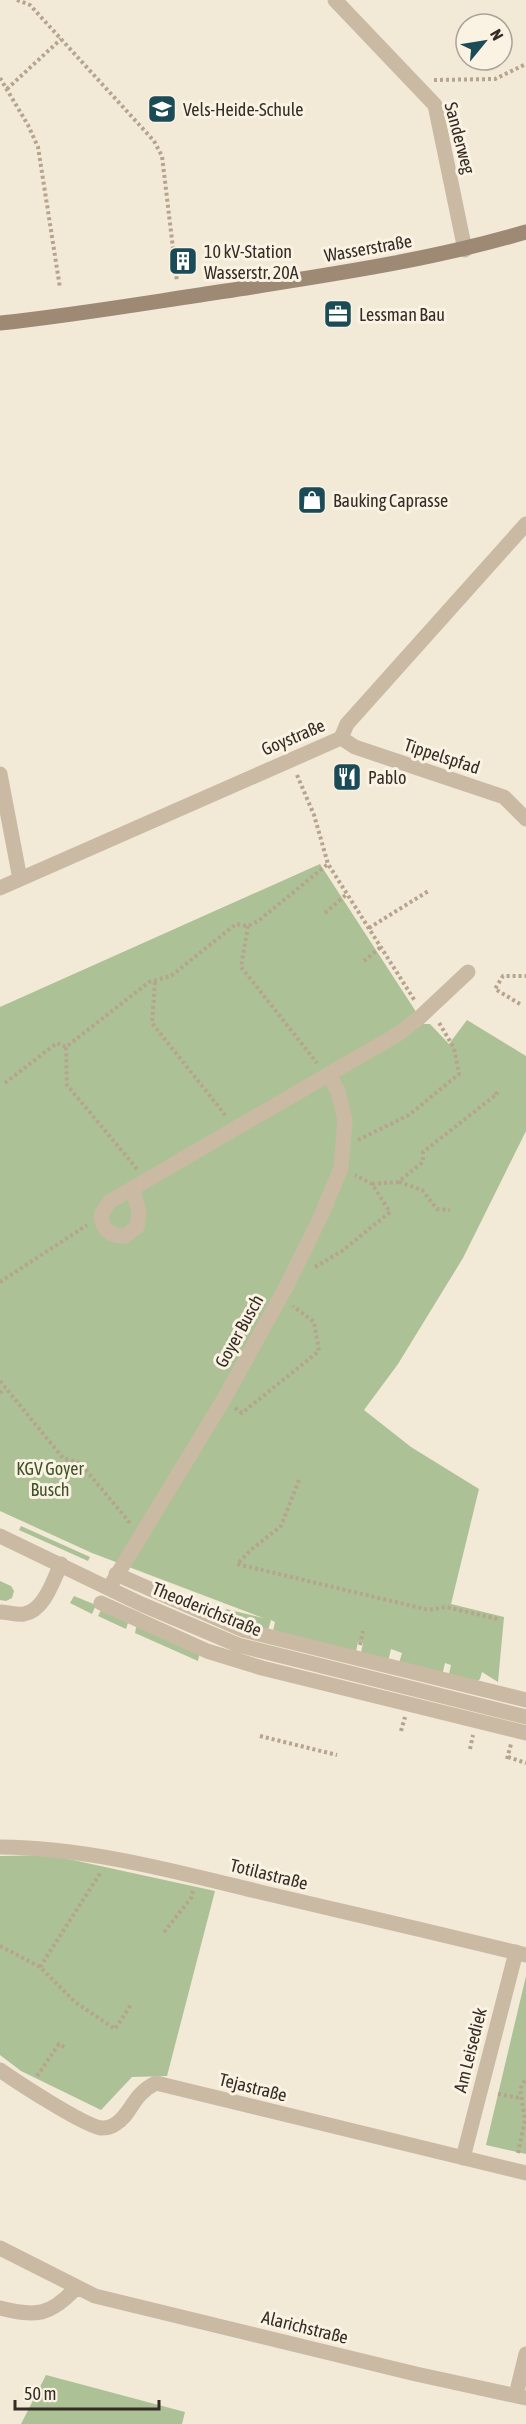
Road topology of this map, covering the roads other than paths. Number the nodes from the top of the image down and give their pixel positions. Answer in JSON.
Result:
{"nodes":[{"id":1,"x":335,"y":0,"type":"edge"},
{"id":2,"x":526,"y":232,"type":"edge"},
{"id":3,"x":465,"y":250,"type":"junction"},
{"id":4,"x":0,"y":323,"type":"edge"},
{"id":5,"x":526,"y":524,"type":"edge"},
{"id":6,"x":341,"y":738,"type":"junction"},
{"id":7,"x":0,"y":774,"type":"edge"},
{"id":8,"x":526,"y":819,"type":"edge"},
{"id":9,"x":20,"y":879,"type":"junction"},
{"id":10,"x":0,"y":888,"type":"edge"},
{"id":11,"x":468,"y":972,"type":"dead end"},
{"id":12,"x":329,"y":1074,"type":"junction"},
{"id":13,"x":133,"y":1189,"type":"junction"},
{"id":14,"x":0,"y":1536,"type":"edge"},
{"id":15,"x":61,"y":1564,"type":"junction"},
{"id":16,"x":112,"y":1581,"type":"junction"},
{"id":17,"x":101,"y":1603,"type":"dead end"},
{"id":18,"x":0,"y":1612,"type":"edge"},
{"id":19,"x":526,"y":1700,"type":"edge"},
{"id":20,"x":526,"y":1717,"type":"edge"},
{"id":21,"x":477,"y":1719,"type":"junction"},
{"id":22,"x":519,"y":1737,"type":"edge"},
{"id":23,"x":0,"y":1847,"type":"edge"},
{"id":24,"x":521,"y":1954,"type":"edge"},
{"id":25,"x":0,"y":2070,"type":"edge"},
{"id":26,"x":463,"y":2158,"type":"junction"},
{"id":27,"x":526,"y":2173,"type":"edge"},
{"id":28,"x":0,"y":2248,"type":"edge"},
{"id":29,"x":76,"y":2288,"type":"junction"},
{"id":30,"x":0,"y":2308,"type":"edge"},
{"id":31,"x":526,"y":2354,"type":"edge"},
{"id":32,"x":521,"y":2396,"type":"edge"}],
"edges":[{"from":1,"to":3,"type":"street","name":"Sanderweg"},
{"from":2,"to":3,"type":"street","name":"Wasserstraße"},
{"from":3,"to":4,"type":"street","name":"Wasserstraße"},
{"from":5,"to":6,"type":"street","name":"Goystraße"},
{"from":6,"to":8,"type":"street","name":"Tippelspfad"},
{"from":6,"to":9,"type":"street","name":"Goystraße"},
{"from":7,"to":9,"type":"street"},
{"from":9,"to":10,"type":"street","name":"Goystraße"},
{"from":11,"to":12,"type":"street"},
{"from":12,"to":13,"type":"street"},
{"from":12,"to":16,"type":"street","name":"Goyer Busch"},
{"from":13,"to":13,"type":"street"},
{"from":14,"to":15,"type":"street","name":"Theoderichstraße"},
{"from":15,"to":16,"type":"street","name":"Theoderichstraße"},
{"from":15,"to":18,"type":"street"},
{"from":16,"to":19,"type":"street","name":"Theoderichstraße"},
{"from":16,"to":21,"type":"street","name":"Theoderichstraße"},
{"from":17,"to":21,"type":"street","name":"Theoderichstraße"},
{"from":20,"to":21,"type":"street","name":"Theoderichstraße"},
{"from":21,"to":22,"type":"street","name":"Theoderichstraße"},
{"from":23,"to":24,"type":"street","name":"Totilastraße"},
{"from":24,"to":26,"type":"street","name":"Am Leisediek"},
{"from":25,"to":26,"type":"street","name":"Tejastraße"},
{"from":26,"to":27,"type":"street","name":"Tejastraße"},
{"from":28,"to":29,"type":"street","name":"Alarichstraße"},
{"from":29,"to":30,"type":"street"},
{"from":29,"to":32,"type":"street","name":"Alarichstraße"},
{"from":31,"to":32,"type":"street"}]}
